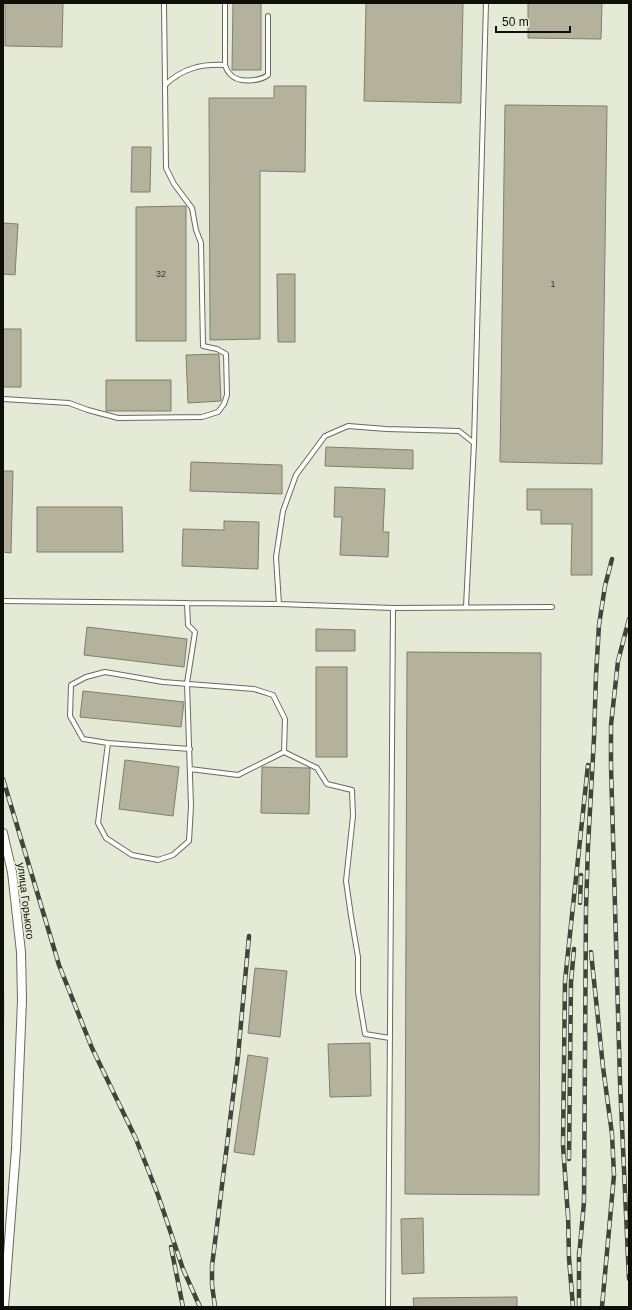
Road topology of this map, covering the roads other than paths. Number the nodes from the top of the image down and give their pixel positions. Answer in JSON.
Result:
{"nodes":[{"id":1,"x":164,"y":3,"type":"edge"},
{"id":2,"x":224,"y":3,"type":"edge"},
{"id":3,"x":486,"y":3,"type":"edge"},
{"id":4,"x":268,"y":16,"type":"dead end"},
{"id":5,"x":225,"y":66,"type":"junction"},
{"id":6,"x":165,"y":85,"type":"junction"},
{"id":7,"x":3,"y":399,"type":"edge"},
{"id":8,"x":474,"y":443,"type":"junction"},
{"id":9,"x":3,"y":601,"type":"edge"},
{"id":10,"x":187,"y":603,"type":"junction"},
{"id":11,"x":279,"y":604,"type":"junction"},
{"id":12,"x":466,"y":607,"type":"junction"},
{"id":13,"x":552,"y":607,"type":"dead end"},
{"id":14,"x":393,"y":608,"type":"junction"},
{"id":15,"x":187,"y":683,"type":"junction"},
{"id":16,"x":108,"y":743,"type":"junction"},
{"id":17,"x":190,"y":749,"type":"junction"},
{"id":18,"x":284,"y":752,"type":"junction"},
{"id":19,"x":190,"y":769,"type":"junction"},
{"id":20,"x":3,"y":833,"type":"edge"},
{"id":21,"x":390,"y":1038,"type":"junction"},
{"id":22,"x":5,"y":1274,"type":"edge"},
{"id":23,"x":4,"y":1307,"type":"edge"},
{"id":24,"x":388,"y":1307,"type":"edge"}],
"edges":[{"from":1,"to":6,"type":"lane"},
{"from":2,"to":5,"type":"lane"},
{"from":3,"to":8,"type":"lane"},
{"from":4,"to":5,"type":"lane"},
{"from":5,"to":6,"type":"lane"},
{"from":6,"to":7,"type":"lane"},
{"from":8,"to":11,"type":"lane"},
{"from":8,"to":12,"type":"lane"},
{"from":9,"to":10,"type":"lane"},
{"from":10,"to":11,"type":"lane"},
{"from":10,"to":15,"type":"lane"},
{"from":11,"to":14,"type":"lane"},
{"from":12,"to":13,"type":"lane"},
{"from":12,"to":14,"type":"lane"},
{"from":14,"to":21,"type":"lane"},
{"from":15,"to":16,"type":"lane"},
{"from":15,"to":17,"type":"lane"},
{"from":15,"to":18,"type":"lane"},
{"from":16,"to":17,"type":"lane"},
{"from":16,"to":19,"type":"lane"},
{"from":17,"to":19,"type":"lane"},
{"from":18,"to":19,"type":"lane"},
{"from":18,"to":21,"type":"lane"},
{"from":20,"to":22,"type":"street","name":"улица Горького"},
{"from":21,"to":24,"type":"lane"},
{"from":22,"to":23,"type":"street","name":"улица Горького"}]}
